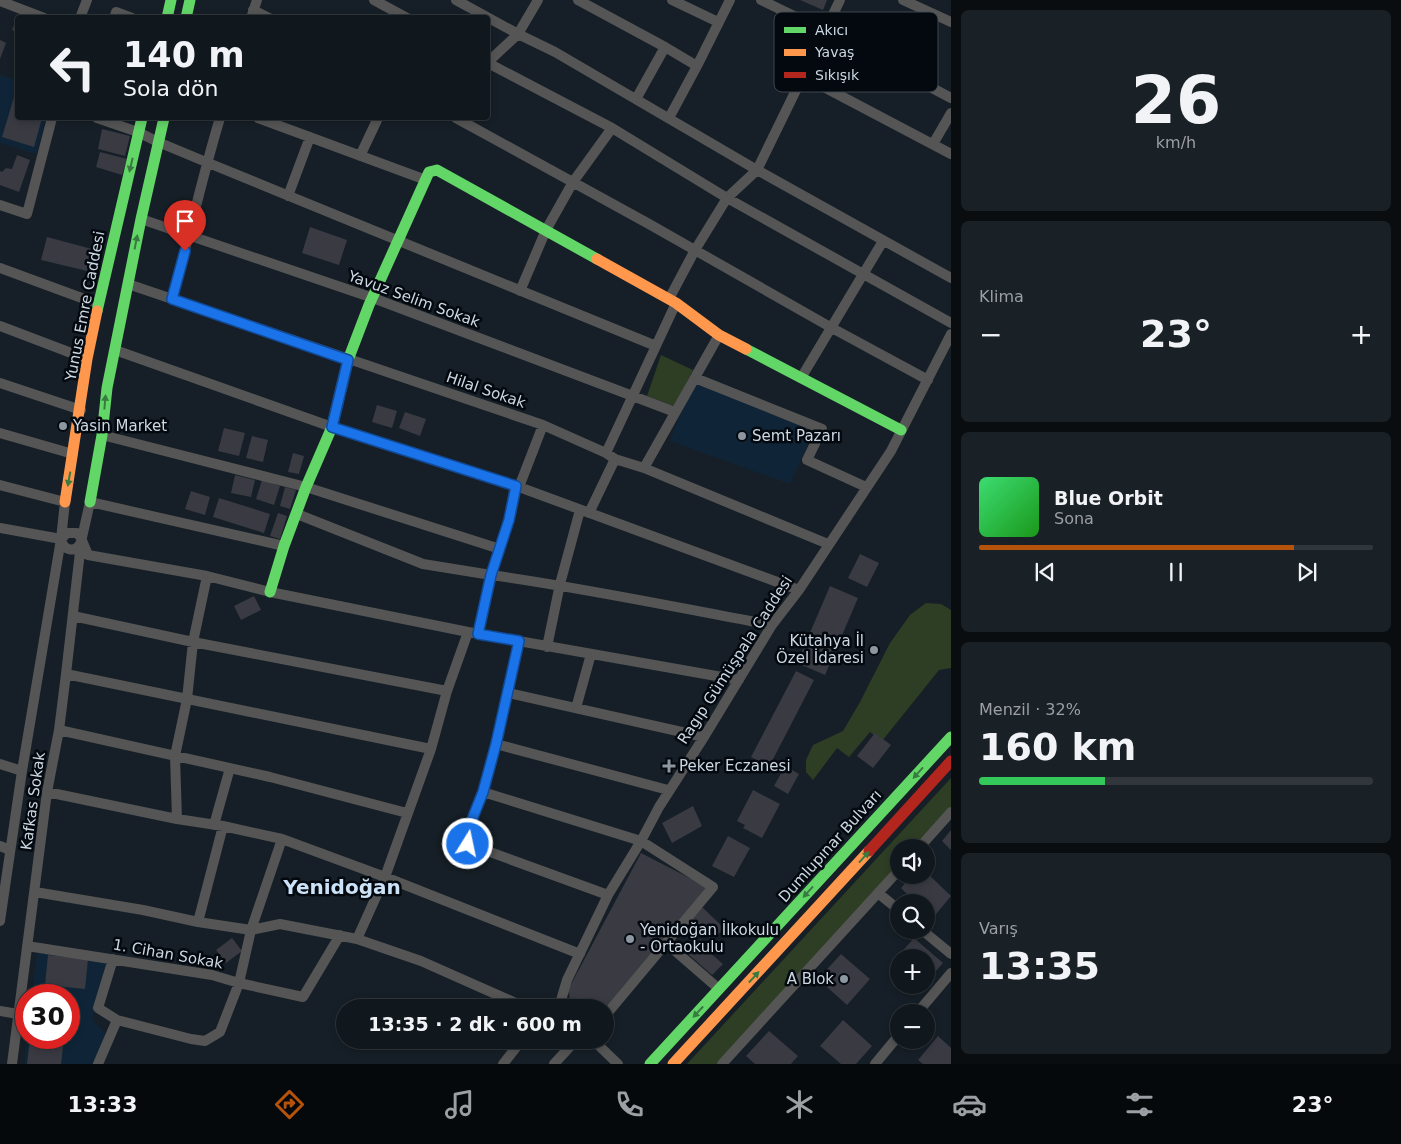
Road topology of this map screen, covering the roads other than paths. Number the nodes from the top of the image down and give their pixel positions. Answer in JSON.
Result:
{"nodes":[{"id":1,"x":86,"y":0,"type":"edge"},
{"id":2,"x":171,"y":0,"type":"edge"},
{"id":3,"x":190,"y":0,"type":"edge"},
{"id":4,"x":374,"y":0,"type":"edge"},
{"id":5,"x":456,"y":0,"type":"edge"},
{"id":6,"x":538,"y":0,"type":"edge"},
{"id":7,"x":580,"y":0,"type":"edge"},
{"id":8,"x":672,"y":0,"type":"edge"},
{"id":9,"x":730,"y":0,"type":"edge"},
{"id":10,"x":761,"y":0,"type":"edge"},
{"id":11,"x":840,"y":0,"type":"edge"},
{"id":12,"x":903,"y":0,"type":"edge"},
{"id":13,"x":0,"y":1,"type":"edge"},
{"id":14,"x":918,"y":3,"type":"edge"},
{"id":15,"x":786,"y":12,"type":"edge"},
{"id":16,"x":834,"y":12,"type":"edge"},
{"id":17,"x":934,"y":12,"type":"edge"},
{"id":18,"x":36,"y":15,"type":"edge"},
{"id":19,"x":81,"y":15,"type":"edge"},
{"id":20,"x":168,"y":15,"type":"edge"},
{"id":21,"x":187,"y":15,"type":"edge"},
{"id":22,"x":402,"y":15,"type":"edge"},
{"id":23,"x":483,"y":15,"type":"edge"},
{"id":24,"x":938,"y":15,"type":"edge"},
{"id":25,"x":490,"y":19,"type":"edge"},
{"id":26,"x":718,"y":22,"type":"junction"},
{"id":27,"x":951,"y":22,"type":"edge"},
{"id":28,"x":518,"y":34,"type":"junction"},
{"id":29,"x":665,"y":47,"type":"junction"},
{"id":30,"x":490,"y":60,"type":"edge"},
{"id":31,"x":490,"y":63,"type":"edge"},
{"id":32,"x":698,"y":66,"type":"junction"},
{"id":33,"x":938,"y":91,"type":"edge"},
{"id":34,"x":795,"y":92,"type":"edge"},
{"id":35,"x":834,"y":92,"type":"edge"},
{"id":36,"x":951,"y":98,"type":"edge"},
{"id":37,"x":636,"y":99,"type":"junction"},
{"id":38,"x":951,"y":113,"type":"edge"},
{"id":39,"x":669,"y":118,"type":"junction"},
{"id":40,"x":51,"y":120,"type":"edge"},
{"id":41,"x":103,"y":120,"type":"edge"},
{"id":42,"x":141,"y":120,"type":"edge"},
{"id":43,"x":164,"y":120,"type":"edge"},
{"id":44,"x":219,"y":120,"type":"edge"},
{"id":45,"x":263,"y":120,"type":"edge"},
{"id":46,"x":375,"y":120,"type":"edge"},
{"id":47,"x":461,"y":120,"type":"edge"},
{"id":48,"x":612,"y":128,"type":"junction"},
{"id":49,"x":138,"y":132,"type":"junction"},
{"id":50,"x":310,"y":137,"type":"junction"},
{"id":51,"x":158,"y":142,"type":"junction"},
{"id":52,"x":933,"y":144,"type":"junction"},
{"id":53,"x":951,"y":154,"type":"edge"},
{"id":54,"x":360,"y":156,"type":"junction"},
{"id":55,"x":206,"y":162,"type":"junction"},
{"id":56,"x":757,"y":170,"type":"junction"},
{"id":57,"x":426,"y":180,"type":"junction"},
{"id":58,"x":572,"y":182,"type":"junction"},
{"id":59,"x":288,"y":196,"type":"junction"},
{"id":60,"x":727,"y":198,"type":"junction"},
{"id":61,"x":0,"y":205,"type":"edge"},
{"id":62,"x":141,"y":219,"type":"junction"},
{"id":63,"x":546,"y":230,"type":"junction"},
{"id":64,"x":190,"y":235,"type":"junction"},
{"id":65,"x":884,"y":241,"type":"junction"},
{"id":66,"x":398,"y":242,"type":"junction"},
{"id":67,"x":695,"y":250,"type":"junction"},
{"id":68,"x":0,"y":268,"type":"edge"},
{"id":69,"x":863,"y":275,"type":"junction"},
{"id":70,"x":951,"y":278,"type":"edge"},
{"id":71,"x":128,"y":284,"type":"junction"},
{"id":72,"x":520,"y":291,"type":"junction"},
{"id":73,"x":373,"y":298,"type":"junction"},
{"id":74,"x":172,"y":299,"type":"junction"},
{"id":75,"x":672,"y":301,"type":"junction"},
{"id":76,"x":98,"y":304,"type":"junction"},
{"id":77,"x":951,"y":323,"type":"edge"},
{"id":78,"x":0,"y":326,"type":"edge"},
{"id":79,"x":832,"y":328,"type":"junction"},
{"id":80,"x":951,"y":334,"type":"edge"},
{"id":81,"x":720,"y":335,"type":"junction"},
{"id":82,"x":656,"y":346,"type":"junction"},
{"id":83,"x":114,"y":350,"type":"junction"},
{"id":84,"x":88,"y":359,"type":"junction"},
{"id":85,"x":348,"y":360,"type":"junction"},
{"id":86,"x":695,"y":378,"type":"junction"},
{"id":87,"x":801,"y":378,"type":"junction"},
{"id":88,"x":928,"y":380,"type":"junction"},
{"id":89,"x":0,"y":383,"type":"edge"},
{"id":90,"x":632,"y":396,"type":"junction"},
{"id":91,"x":80,"y":410,"type":"junction"},
{"id":92,"x":675,"y":412,"type":"junction"},
{"id":93,"x":543,"y":425,"type":"junction"},
{"id":94,"x":332,"y":427,"type":"junction"},
{"id":95,"x":901,"y":430,"type":"junction"},
{"id":96,"x":0,"y":433,"type":"edge"},
{"id":97,"x":102,"y":435,"type":"junction"},
{"id":98,"x":606,"y":453,"type":"junction"},
{"id":99,"x":73,"y":454,"type":"junction"},
{"id":100,"x":615,"y":459,"type":"junction"},
{"id":101,"x":644,"y":468,"type":"junction"},
{"id":102,"x":0,"y":485,"type":"edge"},
{"id":103,"x":517,"y":486,"type":"junction"},
{"id":104,"x":306,"y":487,"type":"junction"},
{"id":105,"x":866,"y":487,"type":"junction"},
{"id":106,"x":65,"y":502,"type":"junction"},
{"id":107,"x":90,"y":502,"type":"junction"},
{"id":108,"x":584,"y":512,"type":"junction"},
{"id":109,"x":297,"y":514,"type":"junction"},
{"id":110,"x":0,"y":528,"type":"edge"},
{"id":111,"x":61,"y":539,"type":"junction"},
{"id":112,"x":81,"y":542,"type":"junction"},
{"id":113,"x":828,"y":544,"type":"junction"},
{"id":114,"x":284,"y":546,"type":"junction"},
{"id":115,"x":500,"y":549,"type":"junction"},
{"id":116,"x":491,"y":575,"type":"junction"},
{"id":117,"x":207,"y":576,"type":"junction"},
{"id":118,"x":560,"y":584,"type":"junction"},
{"id":119,"x":798,"y":590,"type":"junction"},
{"id":120,"x":270,"y":592,"type":"junction"},
{"id":121,"x":73,"y":616,"type":"junction"},
{"id":122,"x":772,"y":625,"type":"junction"},
{"id":123,"x":473,"y":633,"type":"junction"},
{"id":124,"x":519,"y":641,"type":"junction"},
{"id":125,"x":193,"y":642,"type":"junction"},
{"id":126,"x":547,"y":647,"type":"junction"},
{"id":127,"x":591,"y":654,"type":"junction"},
{"id":128,"x":66,"y":674,"type":"junction"},
{"id":129,"x":739,"y":680,"type":"junction"},
{"id":130,"x":447,"y":691,"type":"junction"},
{"id":131,"x":508,"y":693,"type":"junction"},
{"id":132,"x":187,"y":699,"type":"junction"},
{"id":133,"x":576,"y":708,"type":"junction"},
{"id":134,"x":58,"y":730,"type":"junction"},
{"id":135,"x":704,"y":737,"type":"junction"},
{"id":136,"x":951,"y":737,"type":"edge"},
{"id":137,"x":496,"y":744,"type":"junction"},
{"id":138,"x":431,"y":749,"type":"junction"},
{"id":139,"x":176,"y":756,"type":"junction"},
{"id":140,"x":951,"y":761,"type":"edge"},
{"id":141,"x":0,"y":764,"type":"edge"},
{"id":142,"x":230,"y":768,"type":"junction"},
{"id":143,"x":22,"y":771,"type":"junction"},
{"id":144,"x":668,"y":790,"type":"junction"},
{"id":145,"x":47,"y":792,"type":"junction"},
{"id":146,"x":483,"y":792,"type":"junction"},
{"id":147,"x":951,"y":812,"type":"edge"},
{"id":148,"x":407,"y":813,"type":"junction"},
{"id":149,"x":177,"y":819,"type":"junction"},
{"id":150,"x":219,"y":825,"type":"junction"},
{"id":151,"x":282,"y":839,"type":"junction"},
{"id":152,"x":927,"y":839,"type":"edge"},
{"id":153,"x":641,"y":841,"type":"junction"},
{"id":154,"x":0,"y":846,"type":"edge"},
{"id":155,"x":10,"y":850,"type":"junction"},
{"id":156,"x":385,"y":877,"type":"junction"},
{"id":157,"x":890,"y":879,"type":"edge"},
{"id":158,"x":35,"y":892,"type":"junction"},
{"id":159,"x":878,"y":892,"type":"junction"},
{"id":160,"x":608,"y":895,"type":"junction"},
{"id":161,"x":890,"y":902,"type":"edge"},
{"id":162,"x":0,"y":921,"type":"edge"},
{"id":163,"x":198,"y":922,"type":"junction"},
{"id":164,"x":251,"y":930,"type":"junction"},
{"id":165,"x":340,"y":935,"type":"junction"},
{"id":166,"x":357,"y":939,"type":"junction"},
{"id":167,"x":933,"y":939,"type":"edge"},
{"id":168,"x":666,"y":943,"type":"junction"},
{"id":169,"x":28,"y":946,"type":"junction"},
{"id":170,"x":580,"y":954,"type":"junction"},
{"id":171,"x":951,"y":954,"type":"edge"},
{"id":172,"x":113,"y":959,"type":"junction"},
{"id":173,"x":951,"y":973,"type":"edge"},
{"id":174,"x":239,"y":982,"type":"junction"},
{"id":175,"x":22,"y":984,"type":"edge"},
{"id":176,"x":719,"y":989,"type":"junction"},
{"id":177,"x":507,"y":999,"type":"edge"},
{"id":178,"x":561,"y":999,"type":"edge"},
{"id":179,"x":925,"y":1004,"type":"edge"},
{"id":180,"x":614,"y":1005,"type":"edge"},
{"id":181,"x":0,"y":1011,"type":"edge"},
{"id":182,"x":15,"y":1014,"type":"edge"},
{"id":183,"x":117,"y":1020,"type":"junction"},
{"id":184,"x":15,"y":1039,"type":"edge"},
{"id":185,"x":890,"y":1046,"type":"edge"},
{"id":186,"x":515,"y":1049,"type":"edge"},
{"id":187,"x":568,"y":1049,"type":"edge"},
{"id":188,"x":602,"y":1049,"type":"edge"},
{"id":189,"x":726,"y":1063,"type":"edge"},
{"id":190,"x":12,"y":1064,"type":"edge"},
{"id":191,"x":98,"y":1064,"type":"edge"},
{"id":192,"x":503,"y":1064,"type":"edge"},
{"id":193,"x":554,"y":1064,"type":"edge"},
{"id":194,"x":618,"y":1064,"type":"edge"},
{"id":195,"x":650,"y":1064,"type":"edge"},
{"id":196,"x":673,"y":1064,"type":"edge"},
{"id":197,"x":875,"y":1064,"type":"edge"}],
"edges":[{"from":1,"to":19,"type":"street"},
{"from":2,"to":20,"type":"street"},
{"from":3,"to":21,"type":"street"},
{"from":4,"to":22,"type":"street"},
{"from":5,"to":23,"type":"street"},
{"from":6,"to":28,"type":"street"},
{"from":7,"to":29,"type":"street"},
{"from":8,"to":26,"type":"street"},
{"from":9,"to":26,"type":"street"},
{"from":10,"to":15,"type":"street"},
{"from":11,"to":16,"type":"street"},
{"from":12,"to":14,"type":"street"},
{"from":13,"to":18,"type":"street"},
{"from":14,"to":17,"type":"street"},
{"from":24,"to":27,"type":"street"},
{"from":25,"to":28,"type":"street"},
{"from":26,"to":32,"type":"street"},
{"from":28,"to":30,"type":"street"},
{"from":28,"to":37,"type":"street"},
{"from":29,"to":32,"type":"street"},
{"from":29,"to":37,"type":"street"},
{"from":31,"to":48,"type":"street"},
{"from":32,"to":39,"type":"street"},
{"from":33,"to":36,"type":"street"},
{"from":34,"to":56,"type":"street"},
{"from":35,"to":52,"type":"street"},
{"from":37,"to":39,"type":"street"},
{"from":38,"to":52,"type":"street"},
{"from":39,"to":56,"type":"street"},
{"from":40,"to":61,"type":"street"},
{"from":41,"to":49,"type":"street"},
{"from":42,"to":49,"type":"street","name":"Yunus Emre Caddesi"},
{"from":43,"to":51,"type":"street"},
{"from":44,"to":55,"type":"street"},
{"from":45,"to":50,"type":"street"},
{"from":46,"to":54,"type":"street"},
{"from":47,"to":58,"type":"street"},
{"from":48,"to":58,"type":"street"},
{"from":48,"to":60,"type":"street"},
{"from":49,"to":51,"type":"street"},
{"from":49,"to":76,"type":"street","name":"Yunus Emre Caddesi","one_way":true},
{"from":50,"to":54,"type":"street"},
{"from":50,"to":59,"type":"street"},
{"from":51,"to":55,"type":"street"},
{"from":51,"to":62,"type":"street"},
{"from":52,"to":53,"type":"street"},
{"from":54,"to":57,"type":"street"},
{"from":55,"to":59,"type":"street"},
{"from":55,"to":64,"type":"street"},
{"from":56,"to":60,"type":"street"},
{"from":56,"to":65,"type":"street"},
{"from":57,"to":63,"type":"street"},
{"from":57,"to":66,"type":"street"},
{"from":58,"to":63,"type":"street"},
{"from":58,"to":67,"type":"street"},
{"from":59,"to":66,"type":"street"},
{"from":60,"to":67,"type":"street"},
{"from":60,"to":69,"type":"street"},
{"from":62,"to":64,"type":"street","name":"Yavuz Selim Sokak"},
{"from":71,"to":62,"type":"street","one_way":true},
{"from":63,"to":72,"type":"street"},
{"from":63,"to":75,"type":"street"},
{"from":64,"to":73,"type":"street","name":"Yavuz Selim Sokak"},
{"from":64,"to":74,"type":"street"},
{"from":65,"to":69,"type":"street"},
{"from":65,"to":70,"type":"street"},
{"from":66,"to":72,"type":"street"},
{"from":66,"to":73,"type":"street"},
{"from":67,"to":75,"type":"street"},
{"from":67,"to":79,"type":"street"},
{"from":68,"to":76,"type":"street"},
{"from":69,"to":77,"type":"street"},
{"from":69,"to":79,"type":"street"},
{"from":71,"to":74,"type":"street","name":"Hilal Sokak"},
{"from":71,"to":83,"type":"street"},
{"from":72,"to":82,"type":"street"},
{"from":73,"to":85,"type":"street"},
{"from":73,"to":90,"type":"street","name":"Yavuz Selim Sokak"},
{"from":74,"to":85,"type":"street","name":"Hilal Sokak"},
{"from":75,"to":81,"type":"street"},
{"from":75,"to":82,"type":"street"},
{"from":76,"to":84,"type":"street","name":"Yunus Emre Caddesi"},
{"from":78,"to":84,"type":"street"},
{"from":79,"to":87,"type":"street"},
{"from":79,"to":88,"type":"street"},
{"from":80,"to":88,"type":"street","name":"Ragıp Gümüşpala Caddesi"},
{"from":81,"to":86,"type":"street"},
{"from":81,"to":87,"type":"street"},
{"from":82,"to":90,"type":"street"},
{"from":83,"to":94,"type":"street"},
{"from":97,"to":83,"type":"street","one_way":true},
{"from":84,"to":91,"type":"street","name":"Yunus Emre Caddesi"},
{"from":85,"to":93,"type":"street","name":"Hilal Sokak"},
{"from":85,"to":94,"type":"street"},
{"from":86,"to":92,"type":"street"},
{"from":86,"to":105,"type":"street"},
{"from":87,"to":95,"type":"street"},
{"from":88,"to":95,"type":"street","name":"Ragıp Gümüşpala Caddesi"},
{"from":89,"to":91,"type":"street"},
{"from":90,"to":92,"type":"street","name":"Yavuz Selim Sokak"},
{"from":90,"to":98,"type":"street"},
{"from":91,"to":99,"type":"street","name":"Yunus Emre Caddesi"},
{"from":92,"to":101,"type":"street"},
{"from":93,"to":98,"type":"street","name":"Hilal Sokak"},
{"from":93,"to":103,"type":"street"},
{"from":94,"to":103,"type":"street"},
{"from":94,"to":104,"type":"street"},
{"from":95,"to":105,"type":"street","name":"Ragıp Gümüşpala Caddesi"},
{"from":96,"to":99,"type":"street"},
{"from":97,"to":104,"type":"street"},
{"from":97,"to":107,"type":"street"},
{"from":98,"to":100,"type":"street","name":"Hilal Sokak"},
{"from":99,"to":106,"type":"street","name":"Yunus Emre Caddesi","one_way":true},
{"from":100,"to":101,"type":"street","name":"Hilal Sokak"},
{"from":100,"to":108,"type":"street"},
{"from":101,"to":113,"type":"street","name":"Hilal Sokak"},
{"from":102,"to":106,"type":"street"},
{"from":103,"to":108,"type":"street"},
{"from":103,"to":115,"type":"street"},
{"from":104,"to":109,"type":"street"},
{"from":104,"to":115,"type":"street"},
{"from":105,"to":113,"type":"street","name":"Ragıp Gümüşpala Caddesi"},
{"from":106,"to":111,"type":"street"},
{"from":107,"to":112,"type":"street","name":"Kafkas Sokak"},
{"from":107,"to":114,"type":"street"},
{"from":108,"to":118,"type":"street"},
{"from":108,"to":119,"type":"street"},
{"from":109,"to":114,"type":"street"},
{"from":109,"to":116,"type":"street"},
{"from":110,"to":111,"type":"street"},
{"from":111,"to":112,"type":"street"},
{"from":111,"to":143,"type":"street"},
{"from":112,"to":117,"type":"street"},
{"from":112,"to":121,"type":"street","name":"Kafkas Sokak"},
{"from":113,"to":119,"type":"street","name":"Ragıp Gümüşpala Caddesi"},
{"from":114,"to":120,"type":"street"},
{"from":115,"to":116,"type":"street"},
{"from":116,"to":118,"type":"street"},
{"from":116,"to":123,"type":"street"},
{"from":117,"to":120,"type":"street"},
{"from":117,"to":125,"type":"street"},
{"from":118,"to":122,"type":"street"},
{"from":118,"to":126,"type":"street"},
{"from":119,"to":122,"type":"street","name":"Ragıp Gümüşpala Caddesi"},
{"from":120,"to":123,"type":"street"},
{"from":121,"to":125,"type":"street"},
{"from":121,"to":128,"type":"street","name":"Kafkas Sokak"},
{"from":122,"to":129,"type":"street","name":"Ragıp Gümüşpala Caddesi"},
{"from":123,"to":124,"type":"street"},
{"from":123,"to":130,"type":"street"},
{"from":124,"to":126,"type":"street"},
{"from":124,"to":131,"type":"street"},
{"from":125,"to":130,"type":"street"},
{"from":125,"to":132,"type":"street"},
{"from":126,"to":127,"type":"street"},
{"from":127,"to":129,"type":"street"},
{"from":127,"to":133,"type":"street"},
{"from":128,"to":132,"type":"street"},
{"from":128,"to":134,"type":"street","name":"Kafkas Sokak"},
{"from":129,"to":135,"type":"street","name":"Ragıp Gümüşpala Caddesi"},
{"from":130,"to":138,"type":"street"},
{"from":131,"to":133,"type":"street"},
{"from":131,"to":137,"type":"street"},
{"from":132,"to":138,"type":"street"},
{"from":132,"to":139,"type":"street"},
{"from":133,"to":135,"type":"street"},
{"from":134,"to":139,"type":"street"},
{"from":134,"to":145,"type":"street","name":"Kafkas Sokak"},
{"from":135,"to":144,"type":"street","name":"Ragıp Gümüşpala Caddesi"},
{"from":136,"to":176,"type":"street","name":"Dumlupınar Bulvarı","one_way":true},
{"from":137,"to":144,"type":"street"},
{"from":137,"to":146,"type":"street"},
{"from":138,"to":148,"type":"street"},
{"from":139,"to":142,"type":"street"},
{"from":139,"to":149,"type":"street"},
{"from":196,"to":140,"type":"street","name":"Dumlupınar Bulvarı","one_way":true},
{"from":141,"to":143,"type":"street"},
{"from":142,"to":148,"type":"street"},
{"from":142,"to":150,"type":"street"},
{"from":143,"to":155,"type":"street"},
{"from":144,"to":153,"type":"street","name":"Ragıp Gümüşpala Caddesi"},
{"from":145,"to":149,"type":"street"},
{"from":145,"to":158,"type":"street","name":"Kafkas Sokak"},
{"from":146,"to":153,"type":"street"},
{"from":146,"to":160,"type":"street"},
{"from":147,"to":152,"type":"street"},
{"from":148,"to":156,"type":"street"},
{"from":149,"to":150,"type":"street"},
{"from":150,"to":151,"type":"street"},
{"from":150,"to":163,"type":"street"},
{"from":151,"to":156,"type":"street"},
{"from":151,"to":164,"type":"street"},
{"from":153,"to":160,"type":"street","name":"Ragıp Gümüşpala Caddesi"},
{"from":153,"to":168,"type":"street"},
{"from":154,"to":155,"type":"street"},
{"from":155,"to":162,"type":"street"},
{"from":156,"to":166,"type":"street"},
{"from":156,"to":170,"type":"street"},
{"from":157,"to":159,"type":"street"},
{"from":158,"to":163,"type":"street"},
{"from":158,"to":169,"type":"street","name":"Kafkas Sokak"},
{"from":159,"to":161,"type":"street"},
{"from":159,"to":189,"type":"street"},
{"from":160,"to":170,"type":"street","name":"Ragıp Gümüşpala Caddesi"},
{"from":163,"to":164,"type":"street"},
{"from":164,"to":165,"type":"street"},
{"from":164,"to":174,"type":"street"},
{"from":165,"to":166,"type":"street"},
{"from":165,"to":174,"type":"street","name":"1. Cihan Sokak"},
{"from":166,"to":177,"type":"street"},
{"from":167,"to":171,"type":"street"},
{"from":168,"to":176,"type":"street"},
{"from":168,"to":180,"type":"street"},
{"from":169,"to":172,"type":"street","name":"1. Cihan Sokak"},
{"from":169,"to":175,"type":"street","name":"Kafkas Sokak"},
{"from":170,"to":178,"type":"street","name":"Ragıp Gümüşpala Caddesi"},
{"from":172,"to":174,"type":"street","name":"1. Cihan Sokak"},
{"from":172,"to":183,"type":"street"},
{"from":173,"to":179,"type":"street"},
{"from":174,"to":183,"type":"street"},
{"from":176,"to":195,"type":"street","name":"Dumlupınar Bulvarı","one_way":true},
{"from":181,"to":182,"type":"street"},
{"from":183,"to":191,"type":"street"},
{"from":184,"to":190,"type":"street","name":"Kafkas Sokak"},
{"from":185,"to":197,"type":"street"},
{"from":186,"to":192,"type":"street"},
{"from":187,"to":193,"type":"street"},
{"from":188,"to":194,"type":"street"}]}
